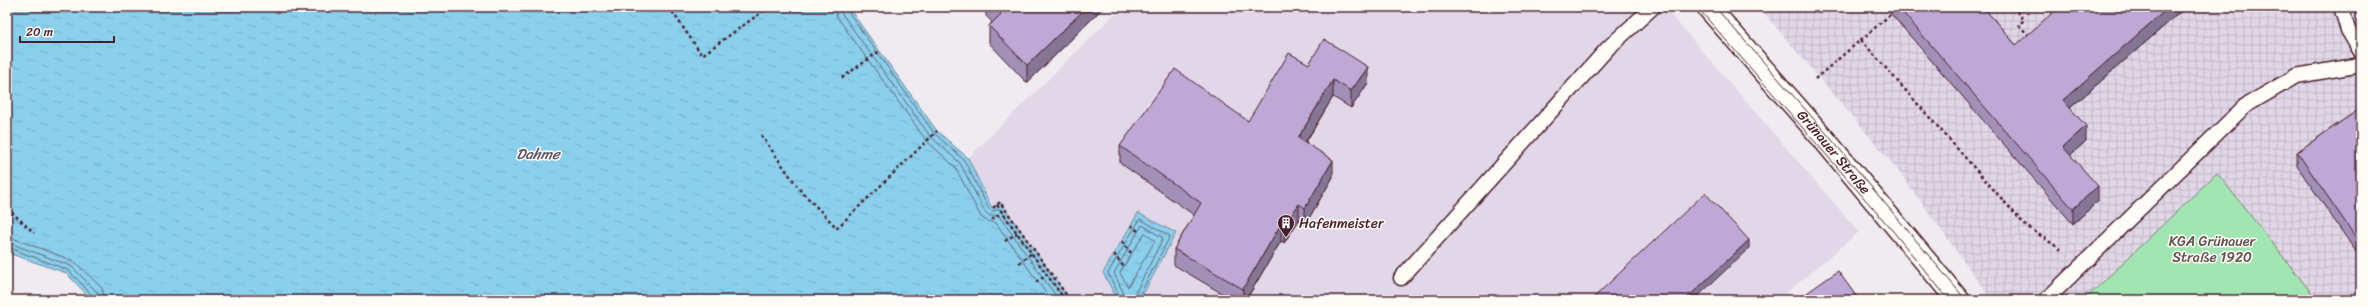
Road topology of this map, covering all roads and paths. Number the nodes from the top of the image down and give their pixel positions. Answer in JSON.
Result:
{"nodes":[{"id":1,"x":669,"y":7,"type":"edge"},
{"id":2,"x":769,"y":7,"type":"edge"},
{"id":3,"x":1653,"y":7,"type":"edge"},
{"id":4,"x":1708,"y":7,"type":"edge"},
{"id":5,"x":2013,"y":7,"type":"edge"},
{"id":6,"x":2340,"y":7,"type":"edge"},
{"id":7,"x":1891,"y":14,"type":"dead end"},
{"id":8,"x":1861,"y":40,"type":"junction"},
{"id":9,"x":2033,"y":42,"type":"edge"},
{"id":10,"x":881,"y":50,"type":"dead end"},
{"id":11,"x":2361,"y":52,"type":"edge"},
{"id":12,"x":2361,"y":65,"type":"edge"},
{"id":13,"x":842,"y":78,"type":"dead end"},
{"id":14,"x":1815,"y":79,"type":"dead end"},
{"id":15,"x":937,"y":131,"type":"dead end"},
{"id":16,"x":761,"y":135,"type":"dead end"},
{"id":17,"x":997,"y":204,"type":"junction"},
{"id":18,"x":7,"y":208,"type":"edge"},
{"id":19,"x":993,"y":208,"type":"dead end"},
{"id":20,"x":1002,"y":212,"type":"junction"},
{"id":21,"x":992,"y":220,"type":"dead end"},
{"id":22,"x":1130,"y":225,"type":"dead end"},
{"id":23,"x":1017,"y":233,"type":"junction"},
{"id":24,"x":1140,"y":233,"type":"dead end"},
{"id":25,"x":34,"y":234,"type":"dead end"},
{"id":26,"x":1005,"y":241,"type":"dead end"},
{"id":27,"x":1122,"y":241,"type":"dead end"},
{"id":28,"x":1032,"y":253,"type":"junction"},
{"id":29,"x":1131,"y":253,"type":"dead end"},
{"id":30,"x":1114,"y":254,"type":"dead end"},
{"id":31,"x":1019,"y":263,"type":"dead end"},
{"id":32,"x":1123,"y":266,"type":"dead end"},
{"id":33,"x":2078,"y":268,"type":"junction"},
{"id":34,"x":1047,"y":275,"type":"junction"},
{"id":35,"x":1401,"y":278,"type":"dead end"},
{"id":36,"x":1036,"y":282,"type":"dead end"},
{"id":37,"x":1062,"y":295,"type":"junction"},
{"id":38,"x":1055,"y":300,"type":"edge"},
{"id":39,"x":1065,"y":300,"type":"edge"},
{"id":40,"x":1070,"y":300,"type":"edge"},
{"id":41,"x":1958,"y":300,"type":"edge"},
{"id":42,"x":2046,"y":300,"type":"edge"}],
"edges":[{"from":1,"to":2,"type":"path"},
{"from":3,"to":35,"type":"lane"},
{"from":4,"to":41,"type":"main road","name":"Grünauer Straße"},
{"from":5,"to":9,"type":"path"},
{"from":6,"to":11,"type":"lane"},
{"from":7,"to":8,"type":"path"},
{"from":8,"to":14,"type":"path"},
{"from":8,"to":33,"type":"path"},
{"from":10,"to":13,"type":"path"},
{"from":12,"to":33,"type":"lane"},
{"from":15,"to":16,"type":"path"},
{"from":17,"to":19,"type":"path"},
{"from":17,"to":20,"type":"path"},
{"from":17,"to":40,"type":"path"},
{"from":18,"to":25,"type":"path"},
{"from":20,"to":21,"type":"path"},
{"from":20,"to":23,"type":"path"},
{"from":22,"to":24,"type":"path"},
{"from":23,"to":26,"type":"path"},
{"from":23,"to":28,"type":"path"},
{"from":27,"to":29,"type":"path"},
{"from":28,"to":31,"type":"path"},
{"from":28,"to":34,"type":"path"},
{"from":30,"to":32,"type":"path"},
{"from":33,"to":42,"type":"lane"},
{"from":34,"to":36,"type":"path"},
{"from":34,"to":37,"type":"path"},
{"from":37,"to":38,"type":"path"},
{"from":37,"to":39,"type":"path"}]}
